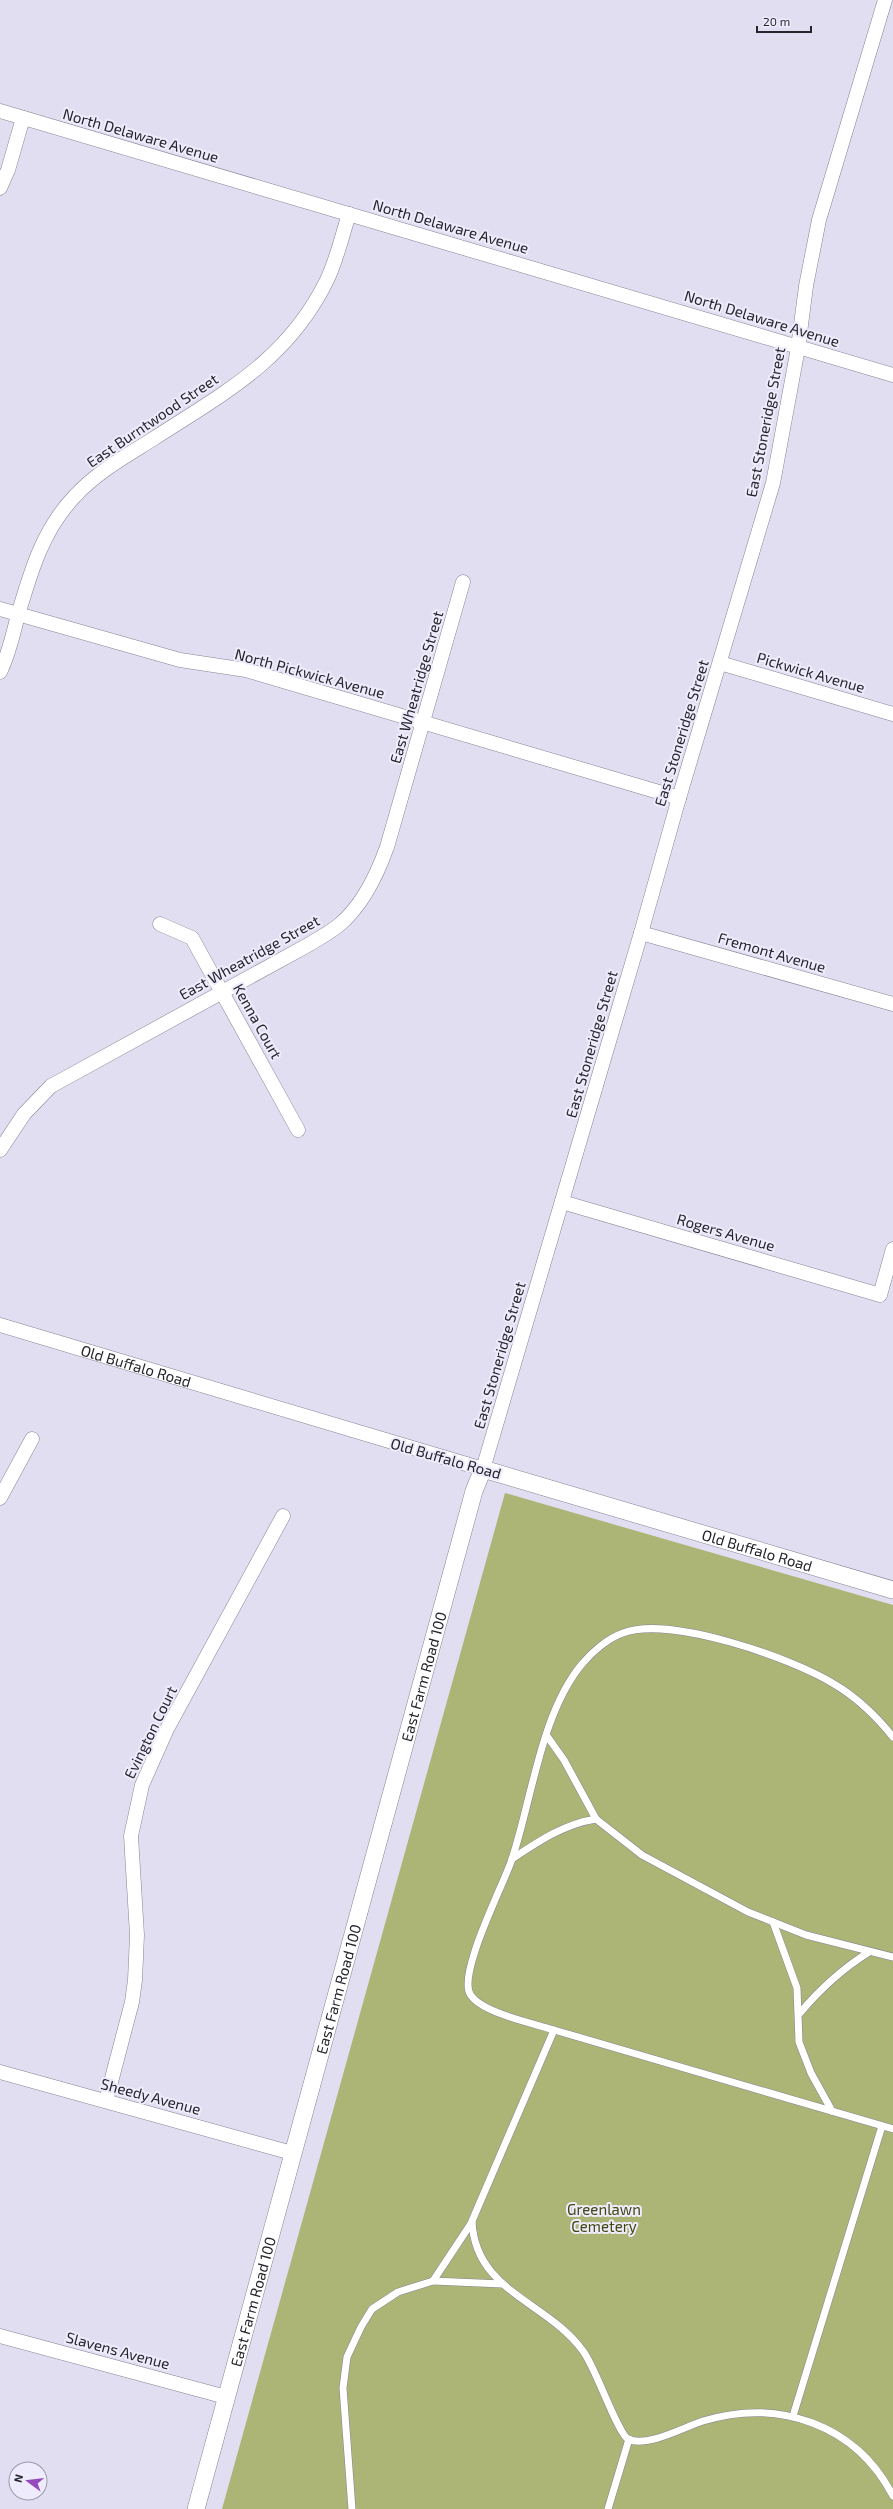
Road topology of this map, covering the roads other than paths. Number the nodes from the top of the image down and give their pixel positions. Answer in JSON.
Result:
{"nodes":[{"id":1,"x":885,"y":0,"type":"edge"},
{"id":2,"x":0,"y":111,"type":"edge"},
{"id":3,"x":23,"y":118,"type":"junction"},
{"id":4,"x":0,"y":188,"type":"edge"},
{"id":5,"x":349,"y":214,"type":"junction"},
{"id":6,"x":798,"y":348,"type":"junction"},
{"id":7,"x":893,"y":375,"type":"edge"},
{"id":8,"x":463,"y":582,"type":"dead end"},
{"id":9,"x":0,"y":609,"type":"edge"},
{"id":10,"x":18,"y":615,"type":"junction"},
{"id":11,"x":720,"y":663,"type":"junction"},
{"id":12,"x":0,"y":672,"type":"edge"},
{"id":13,"x":893,"y":714,"type":"edge"},
{"id":14,"x":424,"y":722,"type":"junction"},
{"id":15,"x":678,"y":798,"type":"junction"},
{"id":16,"x":160,"y":924,"type":"dead end"},
{"id":17,"x":641,"y":933,"type":"junction"},
{"id":18,"x":223,"y":991,"type":"junction"},
{"id":19,"x":893,"y":1004,"type":"edge"},
{"id":20,"x":298,"y":1130,"type":"dead end"},
{"id":21,"x":0,"y":1150,"type":"edge"},
{"id":22,"x":562,"y":1202,"type":"junction"},
{"id":23,"x":893,"y":1249,"type":"edge"},
{"id":24,"x":0,"y":1325,"type":"edge"},
{"id":25,"x":32,"y":1439,"type":"dead end"},
{"id":26,"x":483,"y":1469,"type":"junction"},
{"id":27,"x":0,"y":1498,"type":"edge"},
{"id":28,"x":283,"y":1516,"type":"dead end"},
{"id":29,"x":893,"y":1590,"type":"edge"},
{"id":30,"x":547,"y":1736,"type":"junction"},
{"id":31,"x":893,"y":1737,"type":"edge"},
{"id":32,"x":596,"y":1819,"type":"junction"},
{"id":33,"x":512,"y":1859,"type":"junction"},
{"id":34,"x":773,"y":1922,"type":"junction"},
{"id":35,"x":869,"y":1952,"type":"junction"},
{"id":36,"x":893,"y":1957,"type":"edge"},
{"id":37,"x":800,"y":2013,"type":"junction"},
{"id":38,"x":554,"y":2030,"type":"junction"},
{"id":39,"x":0,"y":2072,"type":"edge"},
{"id":40,"x":106,"y":2101,"type":"junction"},
{"id":41,"x":832,"y":2111,"type":"junction"},
{"id":42,"x":882,"y":2126,"type":"junction"},
{"id":43,"x":893,"y":2129,"type":"edge"},
{"id":44,"x":292,"y":2152,"type":"junction"},
{"id":45,"x":472,"y":2221,"type":"junction"},
{"id":46,"x":433,"y":2282,"type":"junction"},
{"id":47,"x":502,"y":2284,"type":"junction"},
{"id":48,"x":0,"y":2336,"type":"edge"},
{"id":49,"x":226,"y":2397,"type":"junction"},
{"id":50,"x":793,"y":2416,"type":"junction"},
{"id":51,"x":629,"y":2439,"type":"junction"},
{"id":52,"x":893,"y":2496,"type":"edge"},
{"id":53,"x":196,"y":2509,"type":"edge"},
{"id":54,"x":352,"y":2509,"type":"edge"},
{"id":55,"x":608,"y":2509,"type":"edge"}],
"edges":[{"from":1,"to":6,"type":"street","name":"East Stoneridge Street"},
{"from":2,"to":3,"type":"street","name":"North Delaware Avenue"},
{"from":3,"to":4,"type":"street"},
{"from":3,"to":5,"type":"street","name":"North Delaware Avenue"},
{"from":5,"to":6,"type":"street","name":"North Delaware Avenue"},
{"from":5,"to":10,"type":"street","name":"East Burntwood Street"},
{"from":6,"to":7,"type":"street","name":"North Delaware Avenue"},
{"from":6,"to":11,"type":"street","name":"East Stoneridge Street"},
{"from":8,"to":14,"type":"street","name":"East Wheatridge Street"},
{"from":9,"to":10,"type":"street","name":"North Pickwick Avenue"},
{"from":10,"to":12,"type":"street","name":"East Burntwood Street"},
{"from":10,"to":14,"type":"street","name":"North Pickwick Avenue"},
{"from":11,"to":13,"type":"street","name":"Pickwick Avenue"},
{"from":11,"to":15,"type":"street","name":"East Stoneridge Street"},
{"from":14,"to":15,"type":"street","name":"North Pickwick Avenue"},
{"from":14,"to":18,"type":"street","name":"East Wheatridge Street"},
{"from":15,"to":17,"type":"street","name":"East Stoneridge Street"},
{"from":16,"to":18,"type":"street","name":"Kenna Court"},
{"from":17,"to":19,"type":"street","name":"Fremont Avenue"},
{"from":17,"to":22,"type":"street","name":"East Stoneridge Street"},
{"from":18,"to":20,"type":"street","name":"Kenna Court"},
{"from":18,"to":21,"type":"street","name":"East Wheatridge Street"},
{"from":22,"to":23,"type":"street","name":"Rogers Avenue"},
{"from":22,"to":26,"type":"street","name":"East Stoneridge Street"},
{"from":24,"to":26,"type":"street","name":"Old Buffalo Road"},
{"from":25,"to":27,"type":"street"},
{"from":26,"to":29,"type":"street","name":"Old Buffalo Road"},
{"from":26,"to":44,"type":"street","name":"East Farm Road 100"},
{"from":28,"to":40,"type":"street","name":"Evington Court"},
{"from":30,"to":31,"type":"lane"},
{"from":30,"to":32,"type":"lane"},
{"from":30,"to":33,"type":"lane"},
{"from":32,"to":33,"type":"lane"},
{"from":32,"to":34,"type":"lane"},
{"from":33,"to":38,"type":"lane"},
{"from":34,"to":35,"type":"lane"},
{"from":34,"to":37,"type":"lane"},
{"from":35,"to":36,"type":"lane"},
{"from":35,"to":37,"type":"lane"},
{"from":37,"to":41,"type":"lane"},
{"from":38,"to":41,"type":"lane"},
{"from":38,"to":45,"type":"lane"},
{"from":39,"to":40,"type":"street","name":"Sheedy Avenue"},
{"from":40,"to":44,"type":"street","name":"Sheedy Avenue"},
{"from":41,"to":42,"type":"lane"},
{"from":42,"to":43,"type":"lane"},
{"from":42,"to":50,"type":"lane"},
{"from":44,"to":49,"type":"street","name":"East Farm Road 100"},
{"from":45,"to":46,"type":"lane"},
{"from":45,"to":47,"type":"lane"},
{"from":46,"to":47,"type":"lane"},
{"from":46,"to":54,"type":"lane"},
{"from":47,"to":51,"type":"lane"},
{"from":48,"to":49,"type":"street","name":"Slavens Avenue"},
{"from":49,"to":53,"type":"street","name":"East Farm Road 100"},
{"from":50,"to":51,"type":"lane"},
{"from":50,"to":52,"type":"lane"},
{"from":51,"to":55,"type":"lane"}]}
